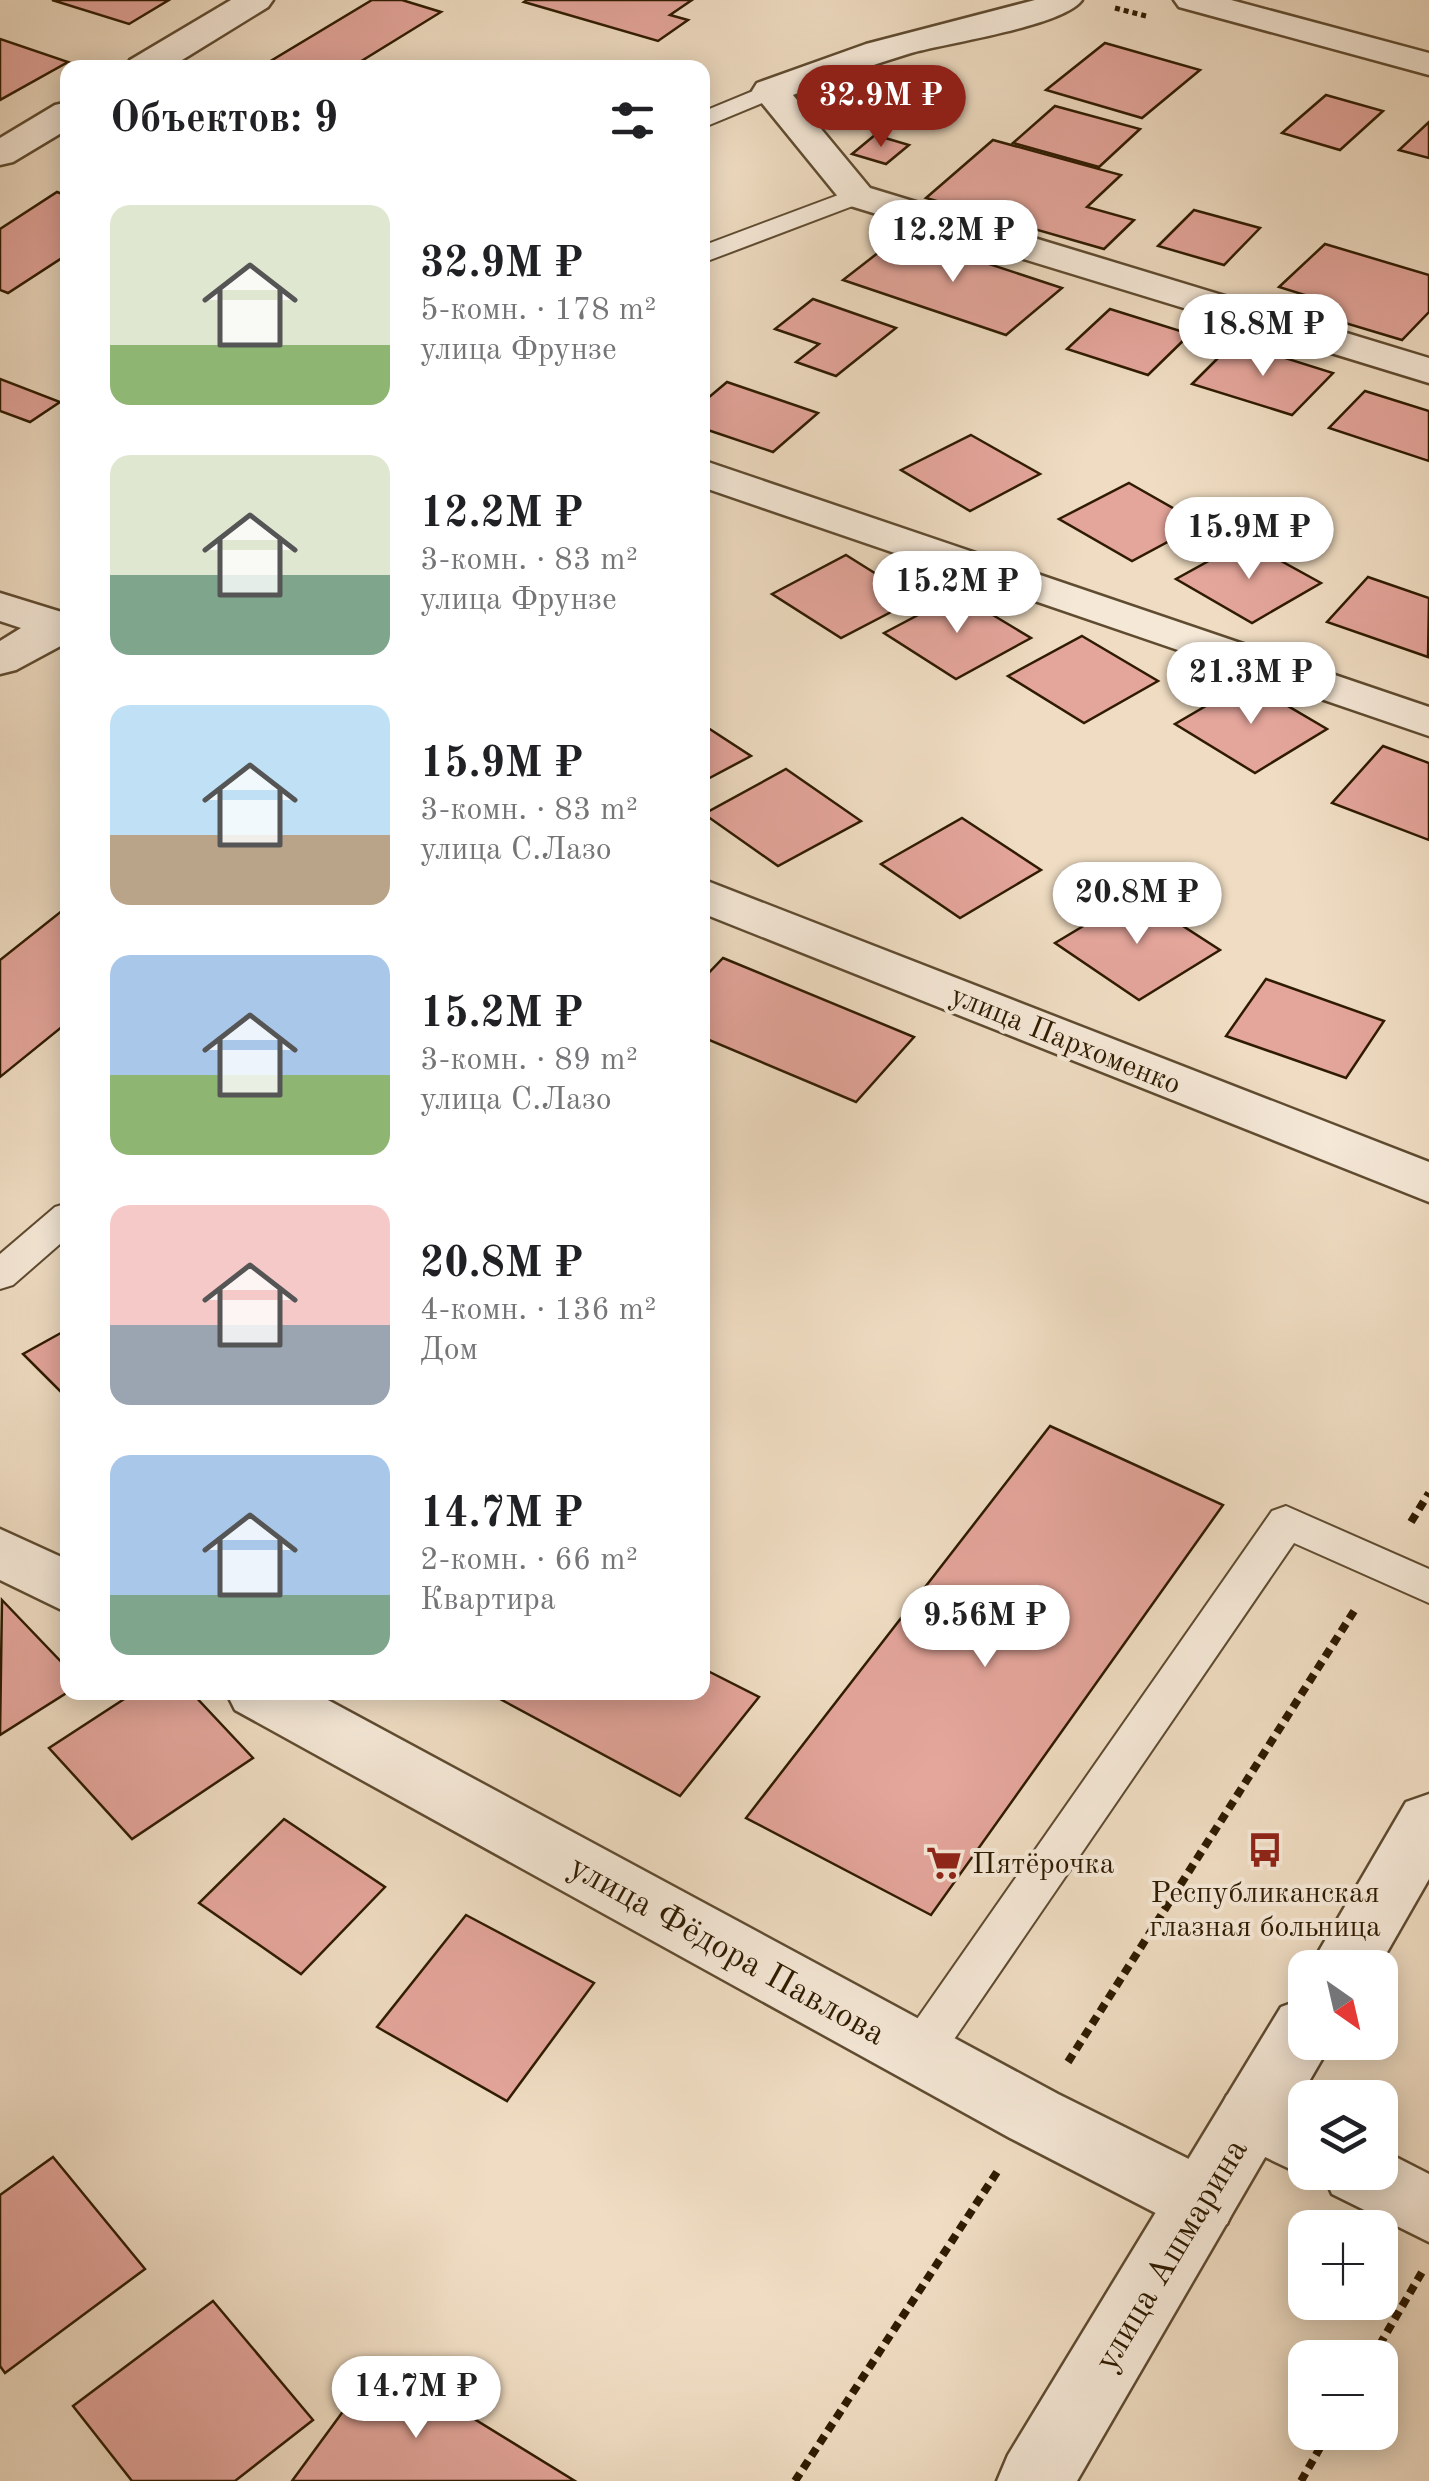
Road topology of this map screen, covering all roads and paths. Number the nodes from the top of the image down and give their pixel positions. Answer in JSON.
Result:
{"nodes":[{"id":1,"x":256,"y":0,"type":"edge"},
{"id":2,"x":1066,"y":0,"type":"edge"},
{"id":3,"x":1191,"y":0,"type":"edge"},
{"id":4,"x":1268,"y":0,"type":"edge"},
{"id":5,"x":1429,"y":43,"type":"edge"},
{"id":6,"x":156,"y":60,"type":"edge"},
{"id":7,"x":1429,"y":64,"type":"edge"},
{"id":8,"x":770,"y":91,"type":"junction"},
{"id":9,"x":710,"y":117,"type":"edge"},
{"id":10,"x":60,"y":118,"type":"edge"},
{"id":11,"x":0,"y":154,"type":"edge"},
{"id":12,"x":857,"y":196,"type":"junction"},
{"id":13,"x":710,"y":252,"type":"edge"},
{"id":14,"x":1429,"y":371,"type":"edge"},
{"id":15,"x":710,"y":476,"type":"edge"},
{"id":16,"x":0,"y":606,"type":"edge"},
{"id":17,"x":60,"y":626,"type":"edge"},
{"id":18,"x":60,"y":628,"type":"edge"},
{"id":19,"x":0,"y":660,"type":"edge"},
{"id":20,"x":1429,"y":722,"type":"edge"},
{"id":21,"x":710,"y":898,"type":"edge"},
{"id":22,"x":1429,"y":1183,"type":"edge"},
{"id":23,"x":60,"y":1223,"type":"edge"},
{"id":24,"x":0,"y":1275,"type":"edge"},
{"id":25,"x":1429,"y":1493,"type":"edge"},
{"id":26,"x":0,"y":1552,"type":"edge"},
{"id":27,"x":1383,"y":1566,"type":"junction"},
{"id":28,"x":60,"y":1585,"type":"edge"},
{"id":29,"x":1429,"y":1587,"type":"edge"},
{"id":30,"x":272,"y":1700,"type":"edge"},
{"id":31,"x":1429,"y":1821,"type":"edge"},
{"id":32,"x":1353,"y":1950,"type":"edge"},
{"id":33,"x":918,"y":2053,"type":"junction"},
{"id":34,"x":1297,"y":2060,"type":"edge"},
{"id":35,"x":1034,"y":2116,"type":"junction"},
{"id":36,"x":1278,"y":2131,"type":"edge"},
{"id":37,"x":1391,"y":2190,"type":"edge"},
{"id":38,"x":1202,"y":2202,"type":"junction"},
{"id":39,"x":1429,"y":2210,"type":"edge"},
{"id":40,"x":1429,"y":2259,"type":"edge"},
{"id":41,"x":1382,"y":2340,"type":"edge"},
{"id":42,"x":1319,"y":2450,"type":"edge"},
{"id":43,"x":795,"y":2481,"type":"edge"},
{"id":44,"x":1035,"y":2481,"type":"edge"},
{"id":45,"x":1301,"y":2481,"type":"edge"}],
"edges":[{"from":1,"to":6,"type":"street"},
{"from":2,"to":8,"type":"street"},
{"from":3,"to":7,"type":"street"},
{"from":4,"to":5,"type":"street"},
{"from":8,"to":9,"type":"lane"},
{"from":8,"to":12,"type":"street"},
{"from":10,"to":11,"type":"street"},
{"from":12,"to":13,"type":"lane"},
{"from":12,"to":14,"type":"street"},
{"from":15,"to":20,"type":"street"},
{"from":16,"to":17,"type":"street"},
{"from":18,"to":19,"type":"street"},
{"from":21,"to":22,"type":"street","name":"улица Пархоменко"},
{"from":23,"to":24,"type":"lane"},
{"from":25,"to":27,"type":"path"},
{"from":26,"to":28,"type":"street"},
{"from":27,"to":29,"type":"lane"},
{"from":27,"to":33,"type":"lane"},
{"from":27,"to":35,"type":"path"},
{"from":30,"to":33,"type":"street","name":"улица Фёдора Павлова"},
{"from":31,"to":32,"type":"street"},
{"from":33,"to":35,"type":"street","name":"улица Фёдора Павлова"},
{"from":34,"to":36,"type":"street","name":"улица Ашмарина"},
{"from":35,"to":38,"type":"street","name":"улица Фёдора Павлова"},
{"from":35,"to":43,"type":"path"},
{"from":36,"to":38,"type":"street","name":"улица Ашмарина"},
{"from":37,"to":39,"type":"street"},
{"from":38,"to":44,"type":"street","name":"улица Ашмарина"},
{"from":40,"to":41,"type":"path"},
{"from":42,"to":45,"type":"path"}]}
